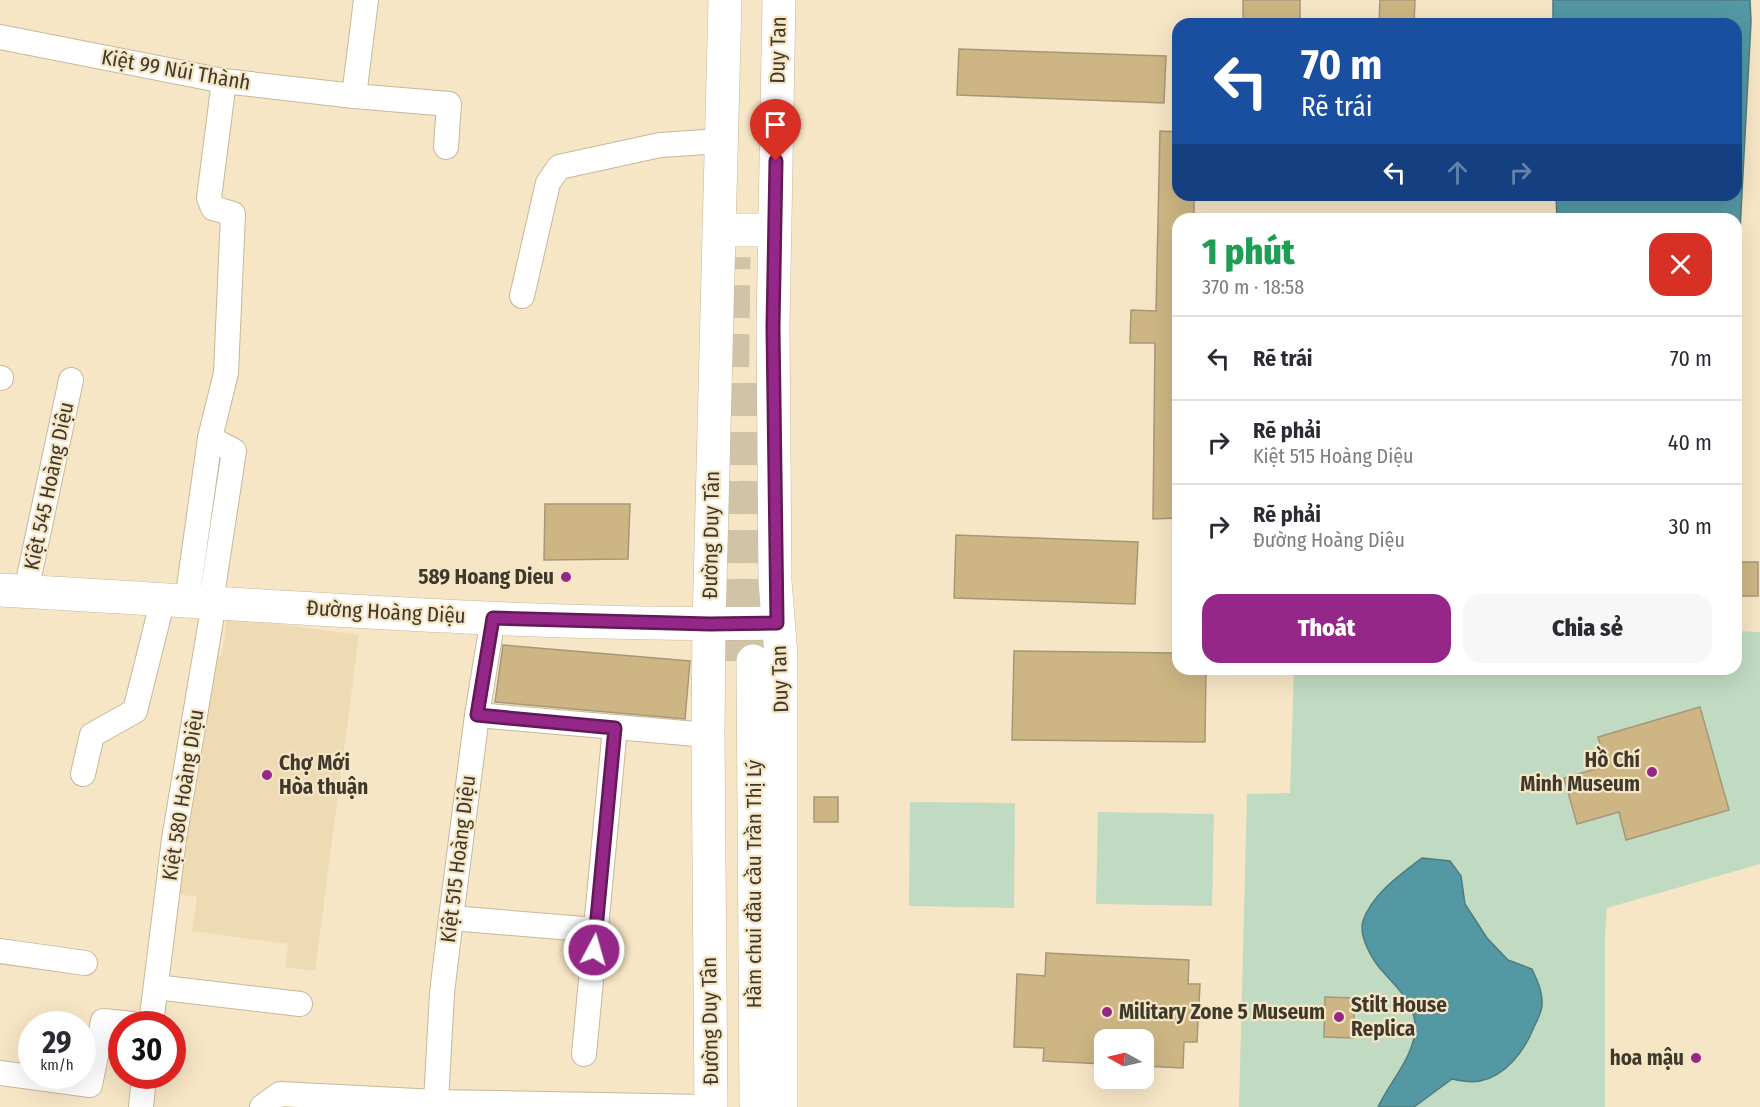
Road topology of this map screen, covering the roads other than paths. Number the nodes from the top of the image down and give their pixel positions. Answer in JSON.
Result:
{"nodes":[{"id":1,"x":366,"y":0,"type":"edge"},
{"id":2,"x":725,"y":0,"type":"edge"},
{"id":3,"x":779,"y":0,"type":"edge"},
{"id":4,"x":0,"y":37,"type":"edge"},
{"id":5,"x":224,"y":81,"type":"junction"},
{"id":6,"x":354,"y":96,"type":"junction"},
{"id":7,"x":721,"y":141,"type":"junction"},
{"id":8,"x":446,"y":147,"type":"dead end"},
{"id":9,"x":719,"y":230,"type":"junction"},
{"id":10,"x":775,"y":230,"type":"junction"},
{"id":11,"x":522,"y":296,"type":"dead end"},
{"id":12,"x":71,"y":380,"type":"dead end"},
{"id":13,"x":13,"y":591,"type":"edge"},
{"id":14,"x":194,"y":601,"type":"junction"},
{"id":15,"x":493,"y":618,"type":"junction"},
{"id":16,"x":777,"y":623,"type":"junction"},
{"id":17,"x":709,"y":624,"type":"junction"},
{"id":18,"x":477,"y":715,"type":"junction"},
{"id":19,"x":615,"y":728,"type":"junction"},
{"id":20,"x":708,"y":735,"type":"junction"},
{"id":21,"x":83,"y":774,"type":"dead end"},
{"id":22,"x":451,"y":918,"type":"junction"},
{"id":23,"x":596,"y":930,"type":"junction"},
{"id":24,"x":0,"y":951,"type":"edge"},
{"id":25,"x":86,"y":963,"type":"dead end"},
{"id":26,"x":156,"y":987,"type":"junction"},
{"id":27,"x":300,"y":1004,"type":"dead end"},
{"id":28,"x":153,"y":1011,"type":"edge"},
{"id":29,"x":108,"y":1022,"type":"edge"},
{"id":30,"x":584,"y":1054,"type":"dead end"},
{"id":31,"x":0,"y":1073,"type":"edge"},
{"id":32,"x":143,"y":1089,"type":"edge"},
{"id":33,"x":432,"y":1104,"type":"edge"},
{"id":34,"x":141,"y":1107,"type":"edge"},
{"id":35,"x":262,"y":1107,"type":"edge"},
{"id":36,"x":705,"y":1107,"type":"edge"},
{"id":37,"x":711,"y":1107,"type":"edge"},
{"id":38,"x":733,"y":1107,"type":"edge"},
{"id":39,"x":756,"y":1107,"type":"edge"},
{"id":40,"x":781,"y":1107,"type":"edge"}],
"edges":[{"from":1,"to":6,"type":"street"},
{"from":2,"to":7,"type":"main road","name":"Đường Duy Tân"},
{"from":3,"to":10,"type":"main road","name":"Duy Tan"},
{"from":4,"to":5,"type":"street","name":"Kiệt 99 Núi Thành"},
{"from":5,"to":6,"type":"street","name":"Kiệt 99 Núi Thành"},
{"from":5,"to":14,"type":"street"},
{"from":6,"to":8,"type":"street","name":"Kiệt 99 Núi Thành"},
{"from":7,"to":9,"type":"main road","name":"Đường Duy Tân"},
{"from":7,"to":11,"type":"street"},
{"from":9,"to":10,"type":"main road"},
{"from":9,"to":17,"type":"main road","name":"Đường Duy Tân"},
{"from":10,"to":16,"type":"main road","name":"Duy Tan"},
{"from":12,"to":13,"type":"street","name":"Kiệt 545 Hoàng Diệu"},
{"from":13,"to":14,"type":"main road","name":"Đường Hoàng Diệu"},
{"from":14,"to":15,"type":"main road","name":"Đường Hoàng Diệu"},
{"from":14,"to":21,"type":"street"},
{"from":14,"to":26,"type":"street","name":"Kiệt 580 Hoàng Diệu"},
{"from":15,"to":17,"type":"main road","name":"Đường Hoàng Diệu"},
{"from":15,"to":18,"type":"street","name":"Kiệt 515 Hoàng Diệu"},
{"from":16,"to":17,"type":"main road","name":"Đường Hoàng Diệu"},
{"from":16,"to":40,"type":"main road","name":"Duy Tan"},
{"from":17,"to":20,"type":"main road","name":"Đường Duy Tân"},
{"from":18,"to":19,"type":"street"},
{"from":18,"to":22,"type":"street","name":"Kiệt 515 Hoàng Diệu"},
{"from":19,"to":20,"type":"street"},
{"from":19,"to":23,"type":"street"},
{"from":20,"to":37,"type":"main road","name":"Đường Duy Tân"},
{"from":22,"to":23,"type":"street"},
{"from":22,"to":33,"type":"street","name":"Kiệt 515 Hoàng Diệu"},
{"from":23,"to":30,"type":"street"},
{"from":24,"to":25,"type":"street"},
{"from":26,"to":27,"type":"street"},
{"from":26,"to":28,"type":"street","name":"Kiệt 580 Hoàng Diệu"},
{"from":29,"to":31,"type":"street"},
{"from":32,"to":34,"type":"street"},
{"from":33,"to":35,"type":"street"},
{"from":33,"to":36,"type":"street"},
{"from":38,"to":39,"type":"main road","name":"Hầm chui đầu cầu Trần Thị Lý"}]}
